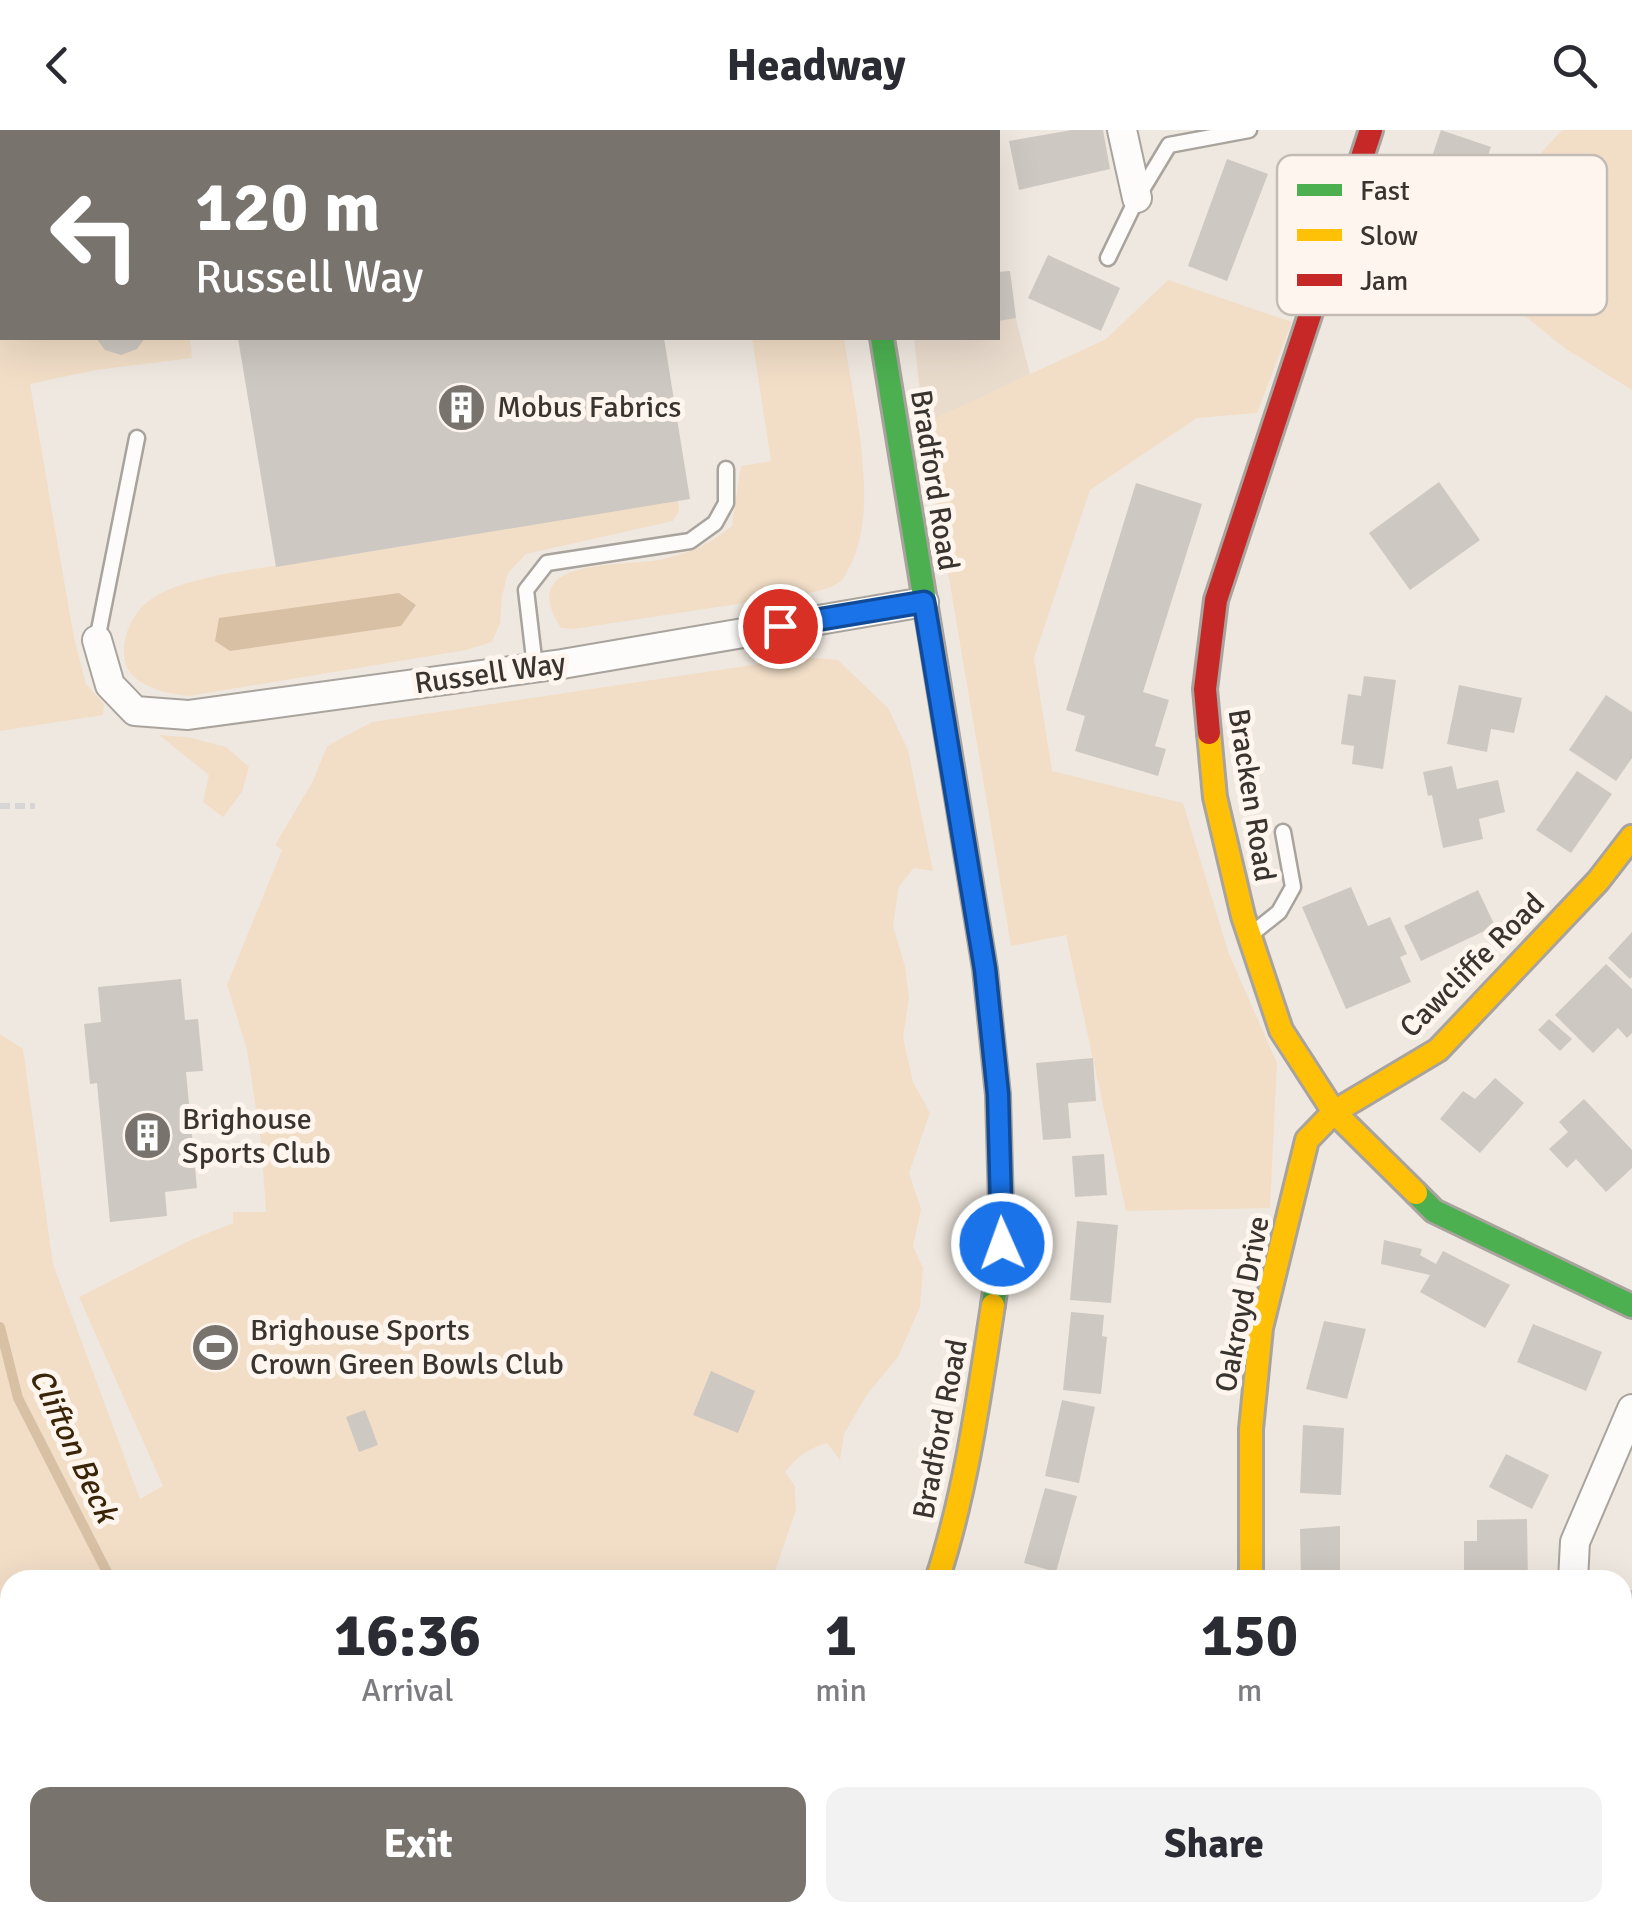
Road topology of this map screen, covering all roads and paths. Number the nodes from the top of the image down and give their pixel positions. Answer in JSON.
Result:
{"nodes":[{"id":1,"x":1122,"y":130,"type":"edge"},
{"id":2,"x":1249,"y":130,"type":"edge"},
{"id":3,"x":1371,"y":130,"type":"edge"},
{"id":4,"x":1363,"y":155,"type":"edge"},
{"id":5,"x":1137,"y":198,"type":"junction"},
{"id":6,"x":1108,"y":258,"type":"dead end"},
{"id":7,"x":1310,"y":315,"type":"edge"},
{"id":8,"x":882,"y":340,"type":"edge"},
{"id":9,"x":137,"y":438,"type":"dead end"},
{"id":10,"x":726,"y":469,"type":"dead end"},
{"id":11,"x":924,"y":602,"type":"junction"},
{"id":12,"x":96,"y":640,"type":"joint"},
{"id":13,"x":535,"y":667,"type":"junction"},
{"id":14,"x":0,"y":806,"type":"edge"},
{"id":15,"x":35,"y":806,"type":"dead end"},
{"id":16,"x":1283,"y":832,"type":"dead end"},
{"id":17,"x":1632,"y":837,"type":"edge"},
{"id":18,"x":1250,"y":936,"type":"junction"},
{"id":19,"x":1334,"y":1112,"type":"junction"},
{"id":20,"x":1632,"y":1306,"type":"edge"},
{"id":21,"x":1632,"y":1408,"type":"edge"},
{"id":22,"x":940,"y":1570,"type":"edge"},
{"id":23,"x":1251,"y":1570,"type":"edge"},
{"id":24,"x":1574,"y":1570,"type":"edge"}],
"edges":[{"from":1,"to":5,"type":"street"},
{"from":2,"to":5,"type":"lane"},
{"from":3,"to":4,"type":"street","name":"Bracken Road"},
{"from":5,"to":6,"type":"lane"},
{"from":7,"to":18,"type":"street","name":"Bracken Road"},
{"from":8,"to":11,"type":"street","name":"Bradford Road"},
{"from":9,"to":12,"type":"lane"},
{"from":10,"to":13,"type":"lane"},
{"from":11,"to":13,"type":"street","name":"Russell Way"},
{"from":11,"to":22,"type":"street","name":"Bradford Road"},
{"from":12,"to":13,"type":"street","name":"Russell Way"},
{"from":14,"to":15,"type":"path"},
{"from":16,"to":18,"type":"lane"},
{"from":17,"to":19,"type":"street","name":"Cawcliffe Road"},
{"from":18,"to":19,"type":"street","name":"Bracken Road"},
{"from":19,"to":20,"type":"street","name":"Bracken Road"},
{"from":19,"to":23,"type":"street","name":"Oakroyd Drive"},
{"from":21,"to":24,"type":"street"}]}
